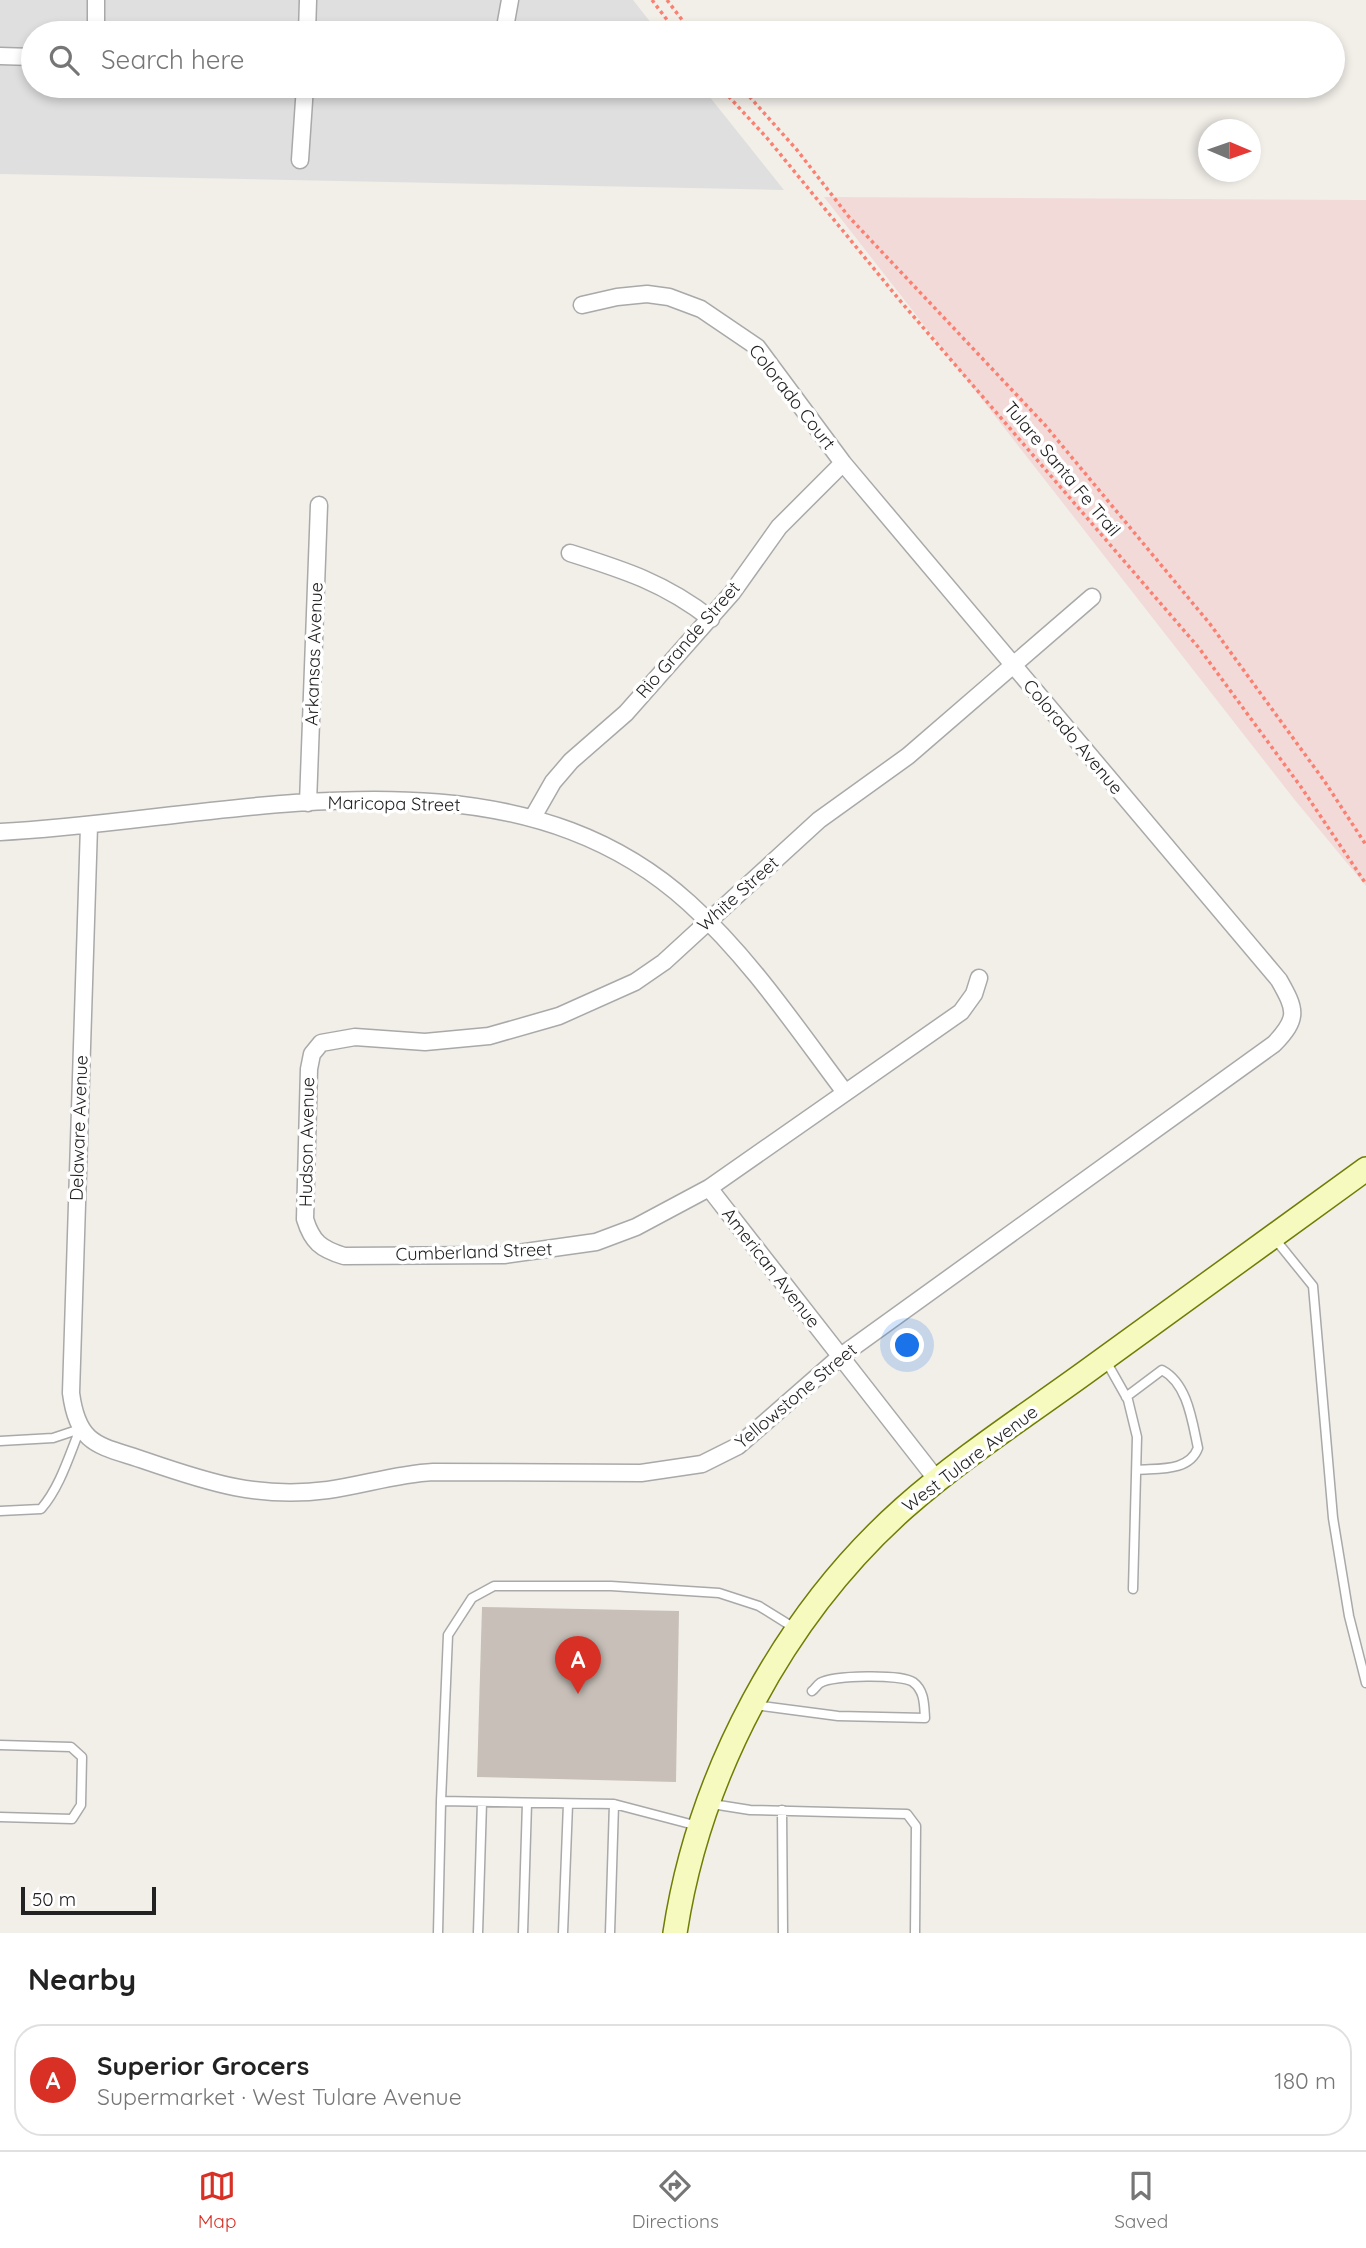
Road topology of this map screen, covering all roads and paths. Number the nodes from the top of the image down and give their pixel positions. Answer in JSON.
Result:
{"nodes":[{"id":1,"x":96,"y":0,"type":"edge"},
{"id":2,"x":308,"y":0,"type":"edge"},
{"id":3,"x":510,"y":0,"type":"edge"},
{"id":4,"x":652,"y":0,"type":"edge"},
{"id":5,"x":667,"y":0,"type":"edge"},
{"id":6,"x":96,"y":21,"type":"edge"},
{"id":7,"x":307,"y":21,"type":"edge"},
{"id":8,"x":506,"y":21,"type":"edge"},
{"id":9,"x":668,"y":21,"type":"edge"},
{"id":10,"x":683,"y":21,"type":"edge"},
{"id":11,"x":0,"y":57,"type":"edge"},
{"id":12,"x":21,"y":57,"type":"edge"},
{"id":13,"x":304,"y":98,"type":"edge"},
{"id":14,"x":730,"y":98,"type":"edge"},
{"id":15,"x":751,"y":98,"type":"edge"},
{"id":16,"x":300,"y":160,"type":"dead end"},
{"id":17,"x":582,"y":305,"type":"dead end"},
{"id":18,"x":843,"y":463,"type":"junction"},
{"id":19,"x":319,"y":505,"type":"dead end"},
{"id":20,"x":570,"y":553,"type":"dead end"},
{"id":21,"x":1092,"y":597,"type":"dead end"},
{"id":22,"x":710,"y":619,"type":"junction"},
{"id":23,"x":1013,"y":667,"type":"junction"},
{"id":24,"x":308,"y":803,"type":"junction"},
{"id":25,"x":533,"y":817,"type":"junction"},
{"id":26,"x":89,"y":825,"type":"junction"},
{"id":27,"x":0,"y":832,"type":"edge"},
{"id":28,"x":1366,"y":845,"type":"edge"},
{"id":29,"x":1366,"y":884,"type":"edge"},
{"id":30,"x":708,"y":922,"type":"junction"},
{"id":31,"x":979,"y":978,"type":"dead end"},
{"id":32,"x":1294,"y":1016,"type":"joint"},
{"id":33,"x":321,"y":1043,"type":"joint"},
{"id":34,"x":844,"y":1091,"type":"junction"},
{"id":35,"x":1366,"y":1169,"type":"edge"},
{"id":36,"x":709,"y":1188,"type":"junction"},
{"id":37,"x":1274,"y":1237,"type":"junction"},
{"id":38,"x":315,"y":1242,"type":"joint"},
{"id":39,"x":841,"y":1356,"type":"junction"},
{"id":40,"x":1104,"y":1359,"type":"junction"},
{"id":41,"x":1126,"y":1397,"type":"junction"},
{"id":42,"x":80,"y":1429,"type":"junction"},
{"id":43,"x":0,"y":1441,"type":"edge"},
{"id":44,"x":1137,"y":1470,"type":"junction"},
{"id":45,"x":937,"y":1480,"type":"junction"},
{"id":46,"x":0,"y":1511,"type":"edge"},
{"id":47,"x":1133,"y":1589,"type":"dead end"},
{"id":48,"x":798,"y":1631,"type":"junction"},
{"id":49,"x":1366,"y":1683,"type":"edge"},
{"id":50,"x":812,"y":1691,"type":"dead end"},
{"id":51,"x":751,"y":1705,"type":"junction"},
{"id":52,"x":0,"y":1745,"type":"edge"},
{"id":53,"x":441,"y":1801,"type":"junction"},
{"id":54,"x":482,"y":1802,"type":"junction"},
{"id":55,"x":527,"y":1803,"type":"junction"},
{"id":56,"x":568,"y":1804,"type":"junction"},
{"id":57,"x":614,"y":1804,"type":"junction"},
{"id":58,"x":709,"y":1804,"type":"junction"},
{"id":59,"x":782,"y":1811,"type":"junction"},
{"id":60,"x":0,"y":1817,"type":"edge"},
{"id":61,"x":701,"y":1827,"type":"junction"},
{"id":62,"x":438,"y":1933,"type":"edge"},
{"id":63,"x":478,"y":1933,"type":"edge"},
{"id":64,"x":523,"y":1933,"type":"edge"},
{"id":65,"x":563,"y":1933,"type":"edge"},
{"id":66,"x":610,"y":1933,"type":"edge"},
{"id":67,"x":675,"y":1933,"type":"edge"},
{"id":68,"x":783,"y":1933,"type":"edge"},
{"id":69,"x":915,"y":1933,"type":"edge"}],
"edges":[{"from":1,"to":6,"type":"street"},
{"from":2,"to":7,"type":"street"},
{"from":3,"to":8,"type":"street"},
{"from":4,"to":9,"type":"path"},
{"from":5,"to":10,"type":"path"},
{"from":11,"to":12,"type":"street"},
{"from":13,"to":16,"type":"street"},
{"from":14,"to":29,"type":"path","name":"Tulare Santa Fe Trail"},
{"from":15,"to":28,"type":"path","name":"Tulare Santa Fe Trail"},
{"from":17,"to":18,"type":"street","name":"Colorado Court"},
{"from":18,"to":22,"type":"street","name":"Rio Grande Street"},
{"from":18,"to":23,"type":"street","name":"Colorado Avenue"},
{"from":19,"to":24,"type":"street","name":"Arkansas Avenue"},
{"from":20,"to":22,"type":"street"},
{"from":21,"to":23,"type":"street","name":"White Street"},
{"from":22,"to":25,"type":"street","name":"Rio Grande Street"},
{"from":23,"to":30,"type":"street","name":"White Street"},
{"from":23,"to":32,"type":"street","name":"Colorado Avenue"},
{"from":24,"to":25,"type":"street","name":"Maricopa Street"},
{"from":24,"to":26,"type":"street","name":"Maricopa Street"},
{"from":25,"to":30,"type":"street","name":"Maricopa Street"},
{"from":26,"to":27,"type":"street","name":"Maricopa Street"},
{"from":26,"to":42,"type":"street","name":"Delaware Avenue"},
{"from":30,"to":33,"type":"street","name":"White Street"},
{"from":30,"to":34,"type":"street","name":"Maricopa Street"},
{"from":31,"to":34,"type":"street","name":"Cumberland Street"},
{"from":32,"to":39,"type":"street","name":"Yellowstone Street"},
{"from":33,"to":38,"type":"street","name":"Hudson Avenue"},
{"from":34,"to":36,"type":"street","name":"Cumberland Street"},
{"from":35,"to":37,"type":"main road","name":"West Tulare Avenue"},
{"from":36,"to":38,"type":"street","name":"Cumberland Street"},
{"from":36,"to":39,"type":"street","name":"American Avenue"},
{"from":37,"to":40,"type":"main road","name":"West Tulare Avenue"},
{"from":37,"to":49,"type":"lane"},
{"from":39,"to":42,"type":"street","name":"Yellowstone Street"},
{"from":39,"to":45,"type":"street","name":"American Avenue"},
{"from":40,"to":41,"type":"lane"},
{"from":40,"to":45,"type":"main road","name":"West Tulare Avenue"},
{"from":41,"to":44,"type":"lane"},
{"from":41,"to":44,"type":"lane"},
{"from":42,"to":43,"type":"lane"},
{"from":42,"to":46,"type":"lane"},
{"from":44,"to":47,"type":"lane"},
{"from":45,"to":48,"type":"main road","name":"West Tulare Avenue"},
{"from":48,"to":51,"type":"main road","name":"West Tulare Avenue"},
{"from":48,"to":53,"type":"lane"},
{"from":50,"to":51,"type":"lane"},
{"from":51,"to":58,"type":"main road","name":"West Tulare Avenue"},
{"from":52,"to":60,"type":"lane"},
{"from":53,"to":54,"type":"lane"},
{"from":53,"to":62,"type":"lane"},
{"from":54,"to":55,"type":"lane"},
{"from":54,"to":63,"type":"lane"},
{"from":55,"to":56,"type":"lane"},
{"from":55,"to":64,"type":"lane"},
{"from":56,"to":57,"type":"lane"},
{"from":56,"to":65,"type":"lane"},
{"from":57,"to":61,"type":"lane"},
{"from":57,"to":66,"type":"lane"},
{"from":58,"to":59,"type":"lane"},
{"from":58,"to":61,"type":"main road","name":"West Tulare Avenue"},
{"from":59,"to":68,"type":"lane"},
{"from":59,"to":69,"type":"lane"},
{"from":61,"to":67,"type":"main road","name":"West Tulare Avenue"}]}
